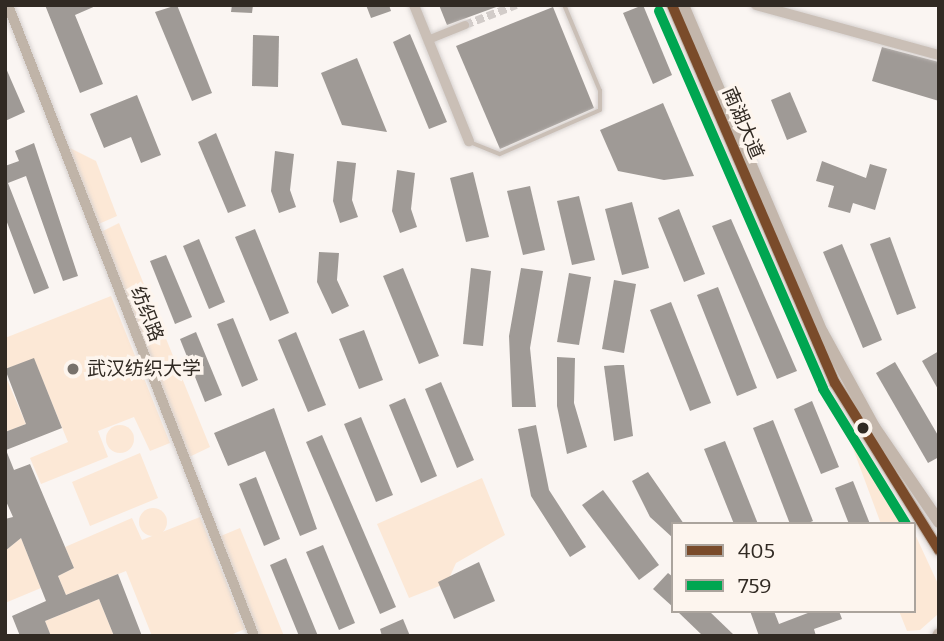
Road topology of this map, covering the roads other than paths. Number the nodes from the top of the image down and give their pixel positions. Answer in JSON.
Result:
{"nodes":[{"id":1,"x":8,"y":5,"type":"edge"},
{"id":2,"x":414,"y":5,"type":"edge"},
{"id":3,"x":564,"y":5,"type":"edge"},
{"id":4,"x":672,"y":5,"type":"edge"},
{"id":5,"x":683,"y":5,"type":"edge"},
{"id":6,"x":756,"y":5,"type":"edge"},
{"id":7,"x":465,"y":25,"type":"tunnel mouth"},
{"id":8,"x":428,"y":40,"type":"junction"},
{"id":9,"x":939,"y":55,"type":"edge"},
{"id":10,"x":469,"y":141,"type":"joint"},
{"id":11,"x":939,"y":522,"type":"edge"},
{"id":12,"x":939,"y":550,"type":"edge"},
{"id":13,"x":254,"y":636,"type":"edge"}],
"edges":[{"from":1,"to":13,"type":"main road","name":"纺织路"},
{"from":2,"to":8,"type":"street"},
{"from":3,"to":10,"type":"lane"},
{"from":4,"to":12,"type":"main road","name":"南湖大道"},
{"from":5,"to":11,"type":"main road","name":"南湖大道"},
{"from":6,"to":9,"type":"street"},
{"from":7,"to":8,"type":"street"},
{"from":8,"to":10,"type":"street"}]}
